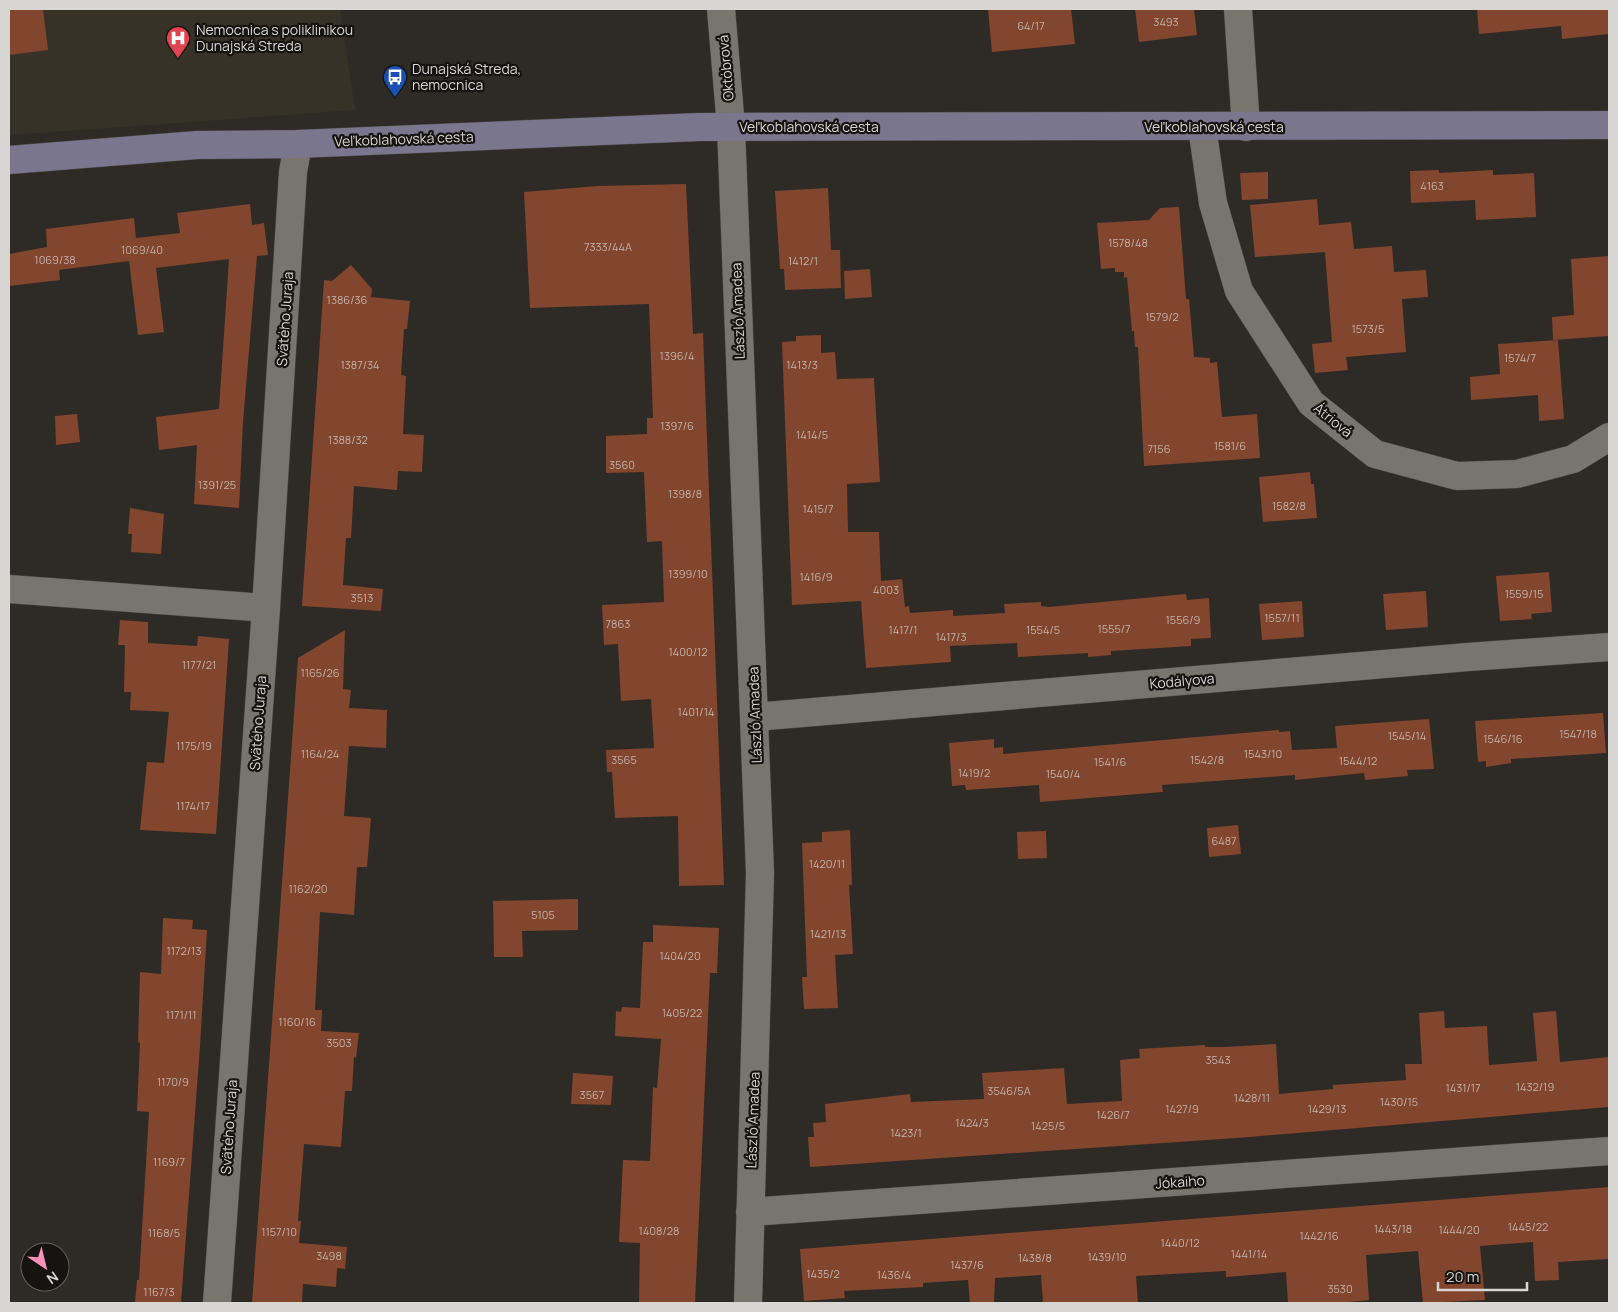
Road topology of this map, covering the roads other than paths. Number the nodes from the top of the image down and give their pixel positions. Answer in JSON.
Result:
{"nodes":[{"id":1,"x":720,"y":9,"type":"edge"},
{"id":2,"x":1238,"y":9,"type":"edge"},
{"id":3,"x":1609,"y":125,"type":"edge"},
{"id":4,"x":1202,"y":126,"type":"junction"},
{"id":5,"x":732,"y":127,"type":"junction"},
{"id":6,"x":1246,"y":127,"type":"junction"},
{"id":7,"x":298,"y":144,"type":"junction"},
{"id":8,"x":9,"y":160,"type":"edge"},
{"id":9,"x":1609,"y":437,"type":"edge"},
{"id":10,"x":9,"y":589,"type":"edge"},
{"id":11,"x":266,"y":608,"type":"junction"},
{"id":12,"x":1609,"y":647,"type":"edge"},
{"id":13,"x":755,"y":717,"type":"junction"},
{"id":14,"x":1609,"y":1151,"type":"edge"},
{"id":15,"x":750,"y":1212,"type":"junction"},
{"id":16,"x":217,"y":1303,"type":"edge"},
{"id":17,"x":748,"y":1303,"type":"edge"}],
"edges":[{"from":1,"to":5,"type":"street","name":"Októbrová"},
{"from":2,"to":6,"type":"street"},
{"from":3,"to":6,"type":"main road","name":"Veľkoblahovská cesta"},
{"from":4,"to":5,"type":"main road","name":"Veľkoblahovská cesta"},
{"from":4,"to":6,"type":"main road","name":"Veľkoblahovská cesta"},
{"from":4,"to":9,"type":"street","name":"Átriová"},
{"from":5,"to":7,"type":"main road","name":"Veľkoblahovská cesta"},
{"from":5,"to":13,"type":"street","name":"László Amadea"},
{"from":7,"to":8,"type":"main road","name":"Veľkoblahovská cesta"},
{"from":7,"to":11,"type":"street","name":"Svätého Juraja"},
{"from":10,"to":11,"type":"street"},
{"from":11,"to":16,"type":"street","name":"Svätého Juraja"},
{"from":12,"to":13,"type":"street","name":"Kodályova"},
{"from":13,"to":15,"type":"street","name":"László Amadea"},
{"from":14,"to":15,"type":"street","name":"Jókaiho"},
{"from":15,"to":17,"type":"street","name":"László Amadea"}]}
